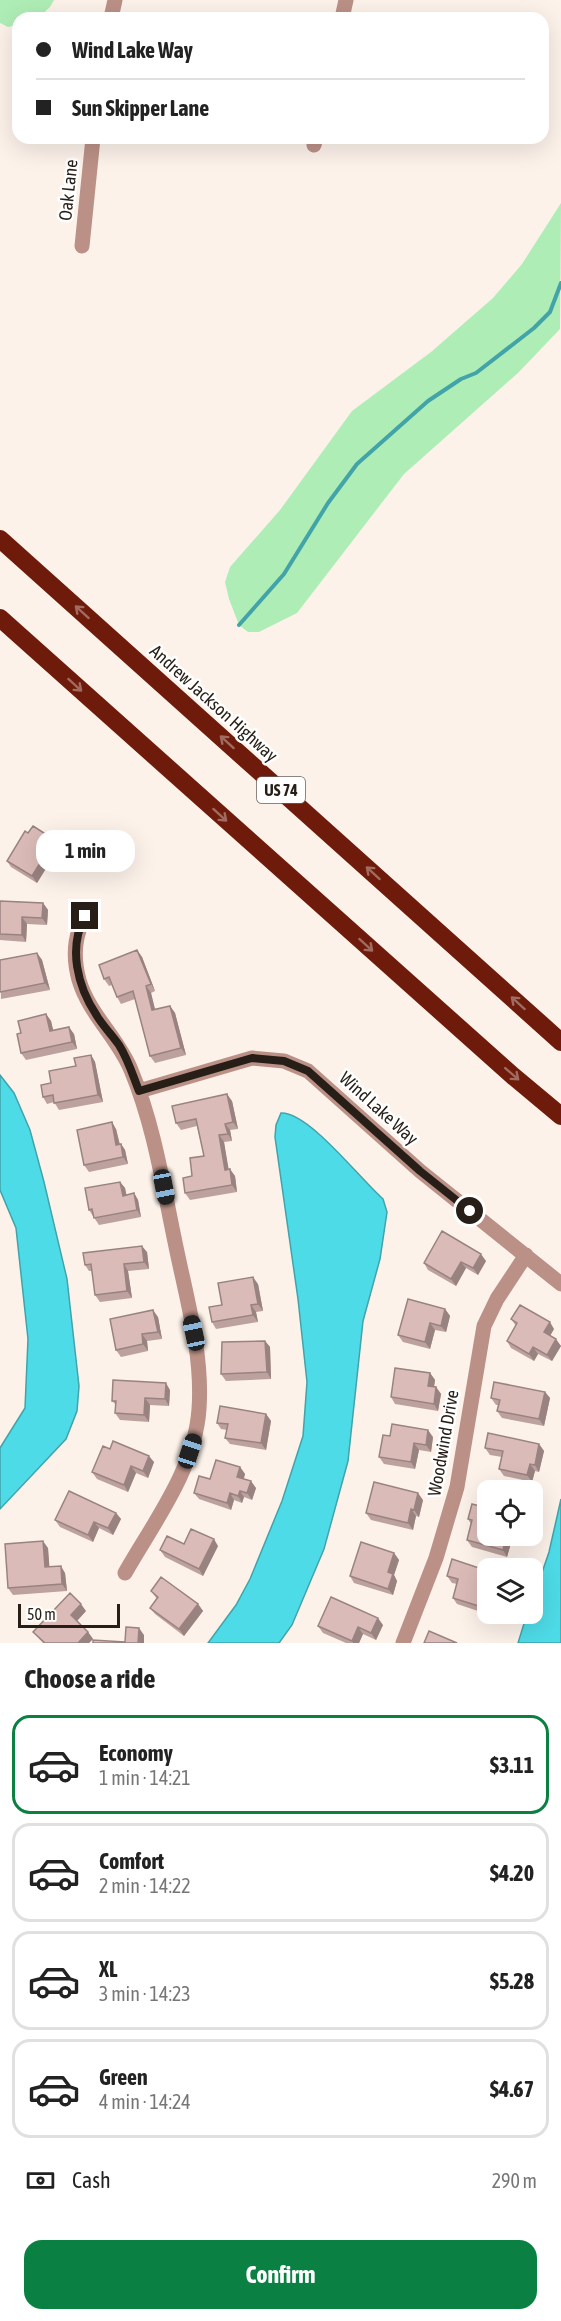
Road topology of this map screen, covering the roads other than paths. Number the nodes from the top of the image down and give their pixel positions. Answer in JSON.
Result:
{"nodes":[{"id":1,"x":92,"y":144,"type":"edge"},
{"id":2,"x":82,"y":246,"type":"dead end"},
{"id":3,"x":0,"y":539,"type":"edge"},
{"id":4,"x":0,"y":618,"type":"edge"},
{"id":5,"x":92,"y":907,"type":"dead end"},
{"id":6,"x":561,"y":1042,"type":"edge"},
{"id":7,"x":139,"y":1091,"type":"junction"},
{"id":8,"x":561,"y":1116,"type":"edge"},
{"id":9,"x":526,"y":1255,"type":"junction"},
{"id":10,"x":561,"y":1284,"type":"edge"},
{"id":11,"x":125,"y":1573,"type":"dead end"},
{"id":12,"x":403,"y":1643,"type":"edge"}],
"edges":[{"from":1,"to":2,"type":"street","name":"Oak Lane"},
{"from":6,"to":3,"type":"highway","name":"Andrew Jackson Highway","number":"US 74","one_way":true},
{"from":4,"to":8,"type":"highway","one_way":true},
{"from":5,"to":7,"type":"street"},
{"from":7,"to":9,"type":"street","name":"Wind Lake Way"},
{"from":7,"to":11,"type":"street"},
{"from":9,"to":10,"type":"street","name":"Wind Lake Way"},
{"from":9,"to":12,"type":"street","name":"Woodwind Drive"}]}
